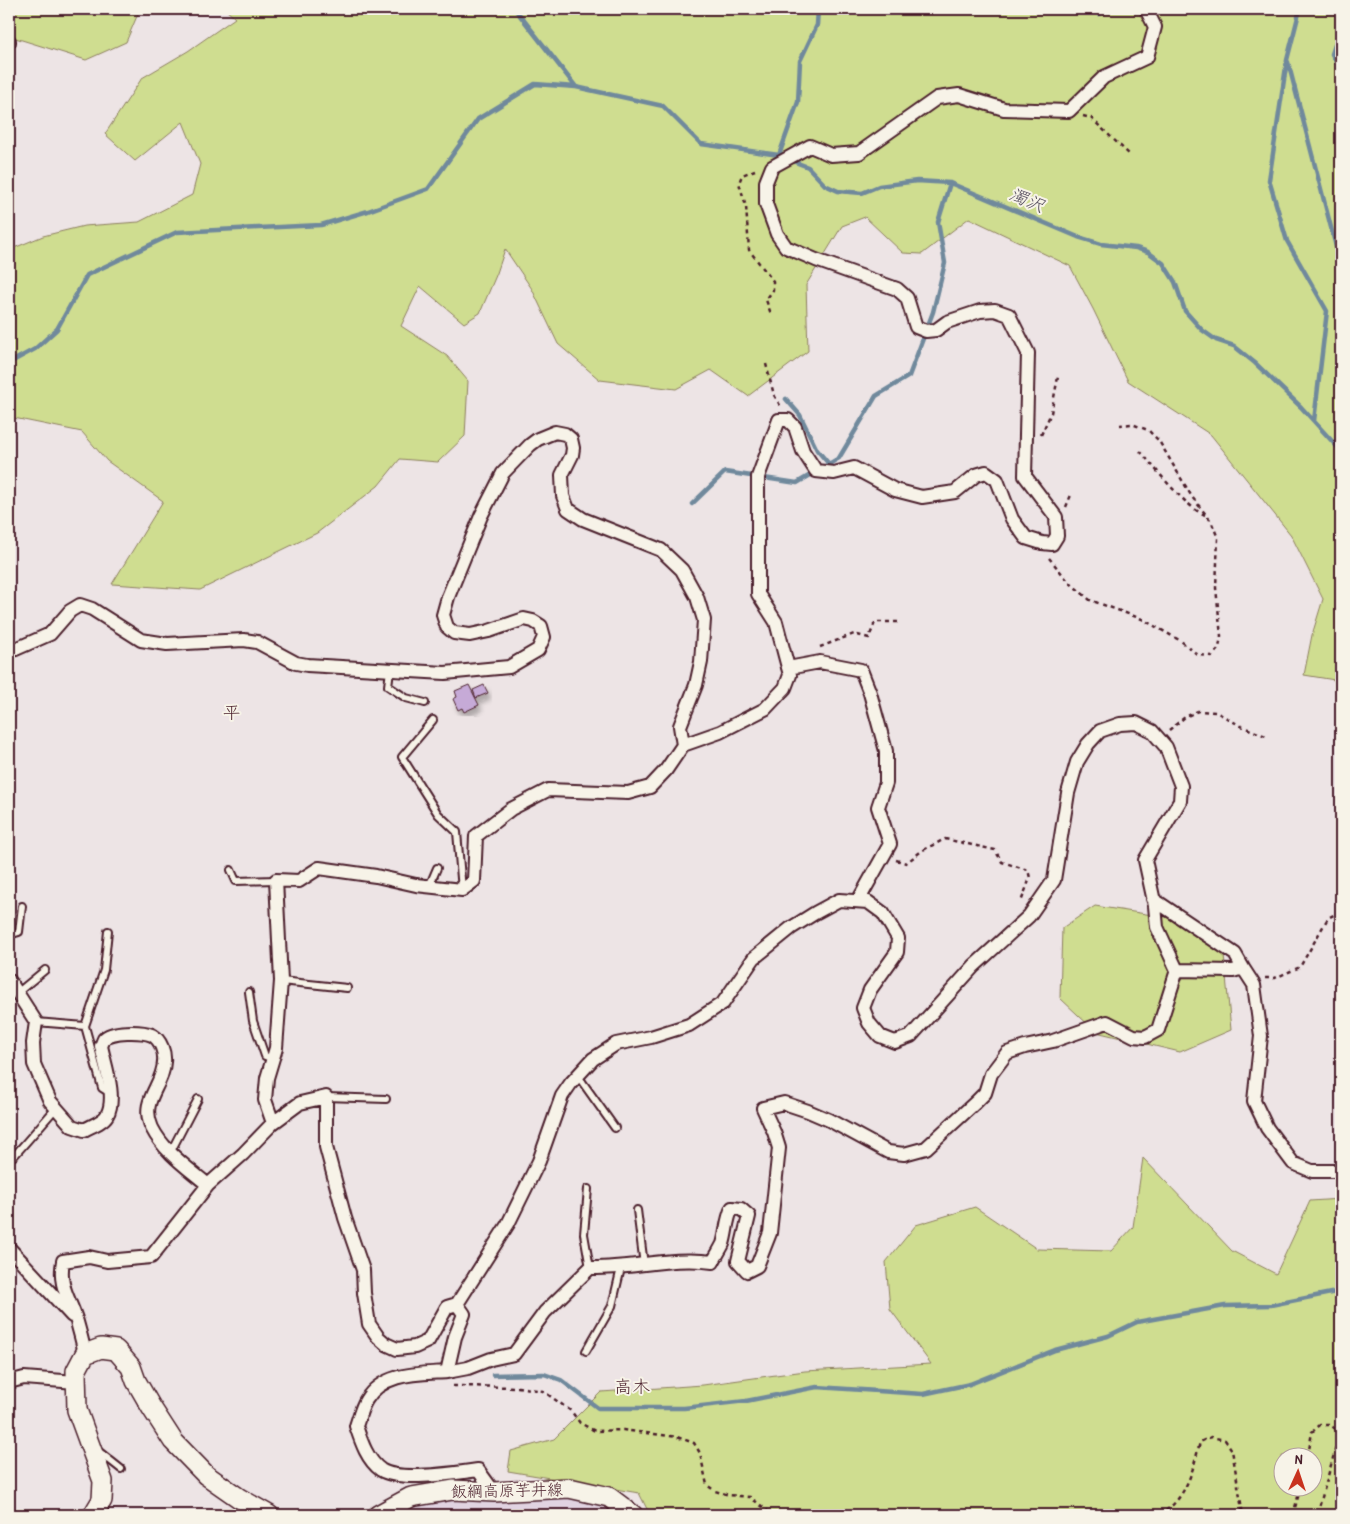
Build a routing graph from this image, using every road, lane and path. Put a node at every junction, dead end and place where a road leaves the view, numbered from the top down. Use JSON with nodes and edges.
{"nodes":[{"id":1,"x":1146,"y":9,"type":"edge"},
{"id":2,"x":1069,"y":111,"type":"junction"},
{"id":3,"x":1131,"y":156,"type":"dead end"},
{"id":4,"x":774,"y":166,"type":"junction"},
{"id":5,"x":771,"y":314,"type":"dead end"},
{"id":6,"x":766,"y":364,"type":"dead end"},
{"id":7,"x":1058,"y":377,"type":"dead end"},
{"id":8,"x":788,"y":420,"type":"junction"},
{"id":9,"x":1120,"y":425,"type":"dead end"},
{"id":10,"x":1025,"y":448,"type":"junction"},
{"id":11,"x":1140,"y":451,"type":"dead end"},
{"id":12,"x":1207,"y":516,"type":"junction"},
{"id":13,"x":1034,"y":541,"type":"junction"},
{"id":14,"x":900,"y":622,"type":"dead end"},
{"id":15,"x":820,"y":647,"type":"dead end"},
{"id":16,"x":9,"y":652,"type":"edge"},
{"id":17,"x":788,"y":668,"type":"junction"},
{"id":18,"x":390,"y":670,"type":"junction"},
{"id":19,"x":425,"y":703,"type":"dead end"},
{"id":20,"x":433,"y":720,"type":"dead end"},
{"id":21,"x":1268,"y":737,"type":"dead end"},
{"id":22,"x":1158,"y":738,"type":"junction"},
{"id":23,"x":683,"y":745,"type":"junction"},
{"id":24,"x":883,"y":857,"type":"junction"},
{"id":25,"x":437,"y":868,"type":"dead end"},
{"id":26,"x":231,"y":870,"type":"dead end"},
{"id":27,"x":276,"y":880,"type":"junction"},
{"id":28,"x":421,"y":886,"type":"junction"},
{"id":29,"x":462,"y":890,"type":"junction"},
{"id":30,"x":1153,"y":899,"type":"junction"},
{"id":31,"x":858,"y":901,"type":"junction"},
{"id":32,"x":22,"y":906,"type":"dead end"},
{"id":33,"x":1341,"y":911,"type":"edge"},
{"id":34,"x":1020,"y":923,"type":"junction"},
{"id":35,"x":108,"y":931,"type":"dead end"},
{"id":36,"x":9,"y":935,"type":"edge"},
{"id":37,"x":45,"y":970,"type":"dead end"},
{"id":38,"x":1177,"y":970,"type":"junction"},
{"id":39,"x":1246,"y":972,"type":"junction"},
{"id":40,"x":9,"y":980,"type":"edge"},
{"id":41,"x":281,"y":981,"type":"junction"},
{"id":42,"x":347,"y":988,"type":"dead end"},
{"id":43,"x":249,"y":992,"type":"dead end"},
{"id":44,"x":17,"y":993,"type":"junction"},
{"id":45,"x":36,"y":1022,"type":"junction"},
{"id":46,"x":85,"y":1026,"type":"junction"},
{"id":47,"x":273,"y":1059,"type":"junction"},
{"id":48,"x":578,"y":1076,"type":"junction"},
{"id":49,"x":111,"y":1094,"type":"junction"},
{"id":50,"x":326,"y":1097,"type":"junction"},
{"id":51,"x":198,"y":1099,"type":"dead end"},
{"id":52,"x":386,"y":1099,"type":"dead end"},
{"id":53,"x":56,"y":1108,"type":"junction"},
{"id":54,"x":272,"y":1123,"type":"junction"},
{"id":55,"x":615,"y":1128,"type":"dead end"},
{"id":56,"x":170,"y":1153,"type":"junction"},
{"id":57,"x":9,"y":1154,"type":"edge"},
{"id":58,"x":1341,"y":1171,"type":"edge"},
{"id":59,"x":208,"y":1185,"type":"junction"},
{"id":60,"x":588,"y":1189,"type":"dead end"},
{"id":61,"x":636,"y":1210,"type":"dead end"},
{"id":62,"x":9,"y":1248,"type":"edge"},
{"id":63,"x":644,"y":1265,"type":"junction"},
{"id":64,"x":590,"y":1268,"type":"junction"},
{"id":65,"x":621,"y":1268,"type":"junction"},
{"id":66,"x":457,"y":1304,"type":"junction"},
{"id":67,"x":77,"y":1322,"type":"junction"},
{"id":68,"x":586,"y":1351,"type":"dead end"},
{"id":69,"x":85,"y":1354,"type":"junction"},
{"id":70,"x":447,"y":1372,"type":"junction"},
{"id":71,"x":9,"y":1382,"type":"edge"},
{"id":72,"x":76,"y":1382,"type":"junction"},
{"id":73,"x":89,"y":1444,"type":"junction"},
{"id":74,"x":1310,"y":1446,"type":"edge"},
{"id":75,"x":122,"y":1468,"type":"dead end"},
{"id":76,"x":494,"y":1492,"type":"junction"},
{"id":77,"x":1298,"y":1496,"type":"edge"},
{"id":78,"x":93,"y":1515,"type":"edge"},
{"id":79,"x":269,"y":1515,"type":"edge"},
{"id":80,"x":378,"y":1515,"type":"edge"},
{"id":81,"x":633,"y":1515,"type":"edge"},
{"id":82,"x":773,"y":1515,"type":"edge"},
{"id":83,"x":1159,"y":1515,"type":"edge"},
{"id":84,"x":1243,"y":1515,"type":"edge"},
{"id":85,"x":1293,"y":1515,"type":"edge"},
{"id":86,"x":1317,"y":1515,"type":"edge"}],
"edges":[{"from":1,"to":2,"type":"street"},
{"from":2,"to":3,"type":"path"},
{"from":2,"to":4,"type":"street"},
{"from":4,"to":5,"type":"path"},
{"from":4,"to":10,"type":"street"},
{"from":6,"to":8,"type":"path"},
{"from":7,"to":10,"type":"path"},
{"from":8,"to":13,"type":"street"},
{"from":8,"to":17,"type":"street"},
{"from":9,"to":12,"type":"path"},
{"from":10,"to":13,"type":"street"},
{"from":11,"to":12,"type":"path"},
{"from":12,"to":13,"type":"path"},
{"from":14,"to":15,"type":"path"},
{"from":16,"to":18,"type":"street"},
{"from":17,"to":23,"type":"street"},
{"from":17,"to":24,"type":"street"},
{"from":18,"to":19,"type":"lane"},
{"from":18,"to":23,"type":"street"},
{"from":20,"to":29,"type":"lane"},
{"from":21,"to":22,"type":"path"},
{"from":22,"to":30,"type":"street"},
{"from":22,"to":34,"type":"street"},
{"from":23,"to":29,"type":"street"},
{"from":24,"to":31,"type":"street"},
{"from":24,"to":34,"type":"path"},
{"from":25,"to":28,"type":"lane"},
{"from":26,"to":27,"type":"lane"},
{"from":27,"to":28,"type":"street"},
{"from":27,"to":41,"type":"street"},
{"from":28,"to":29,"type":"street"},
{"from":30,"to":38,"type":"street"},
{"from":30,"to":39,"type":"street"},
{"from":31,"to":34,"type":"street"},
{"from":31,"to":48,"type":"street"},
{"from":32,"to":36,"type":"lane"},
{"from":33,"to":39,"type":"path"},
{"from":35,"to":46,"type":"lane"},
{"from":37,"to":44,"type":"lane"},
{"from":38,"to":39,"type":"street"},
{"from":38,"to":63,"type":"street"},
{"from":39,"to":58,"type":"street"},
{"from":40,"to":44,"type":"street"},
{"from":41,"to":42,"type":"lane"},
{"from":41,"to":47,"type":"street"},
{"from":43,"to":47,"type":"lane"},
{"from":44,"to":45,"type":"street"},
{"from":45,"to":46,"type":"lane"},
{"from":45,"to":53,"type":"street"},
{"from":46,"to":49,"type":"lane"},
{"from":47,"to":54,"type":"street"},
{"from":48,"to":55,"type":"lane"},
{"from":48,"to":66,"type":"street"},
{"from":49,"to":53,"type":"street"},
{"from":49,"to":56,"type":"street"},
{"from":50,"to":52,"type":"lane"},
{"from":50,"to":54,"type":"street"},
{"from":50,"to":66,"type":"street"},
{"from":51,"to":56,"type":"lane"},
{"from":53,"to":57,"type":"lane"},
{"from":54,"to":59,"type":"street"},
{"from":56,"to":59,"type":"street"},
{"from":59,"to":67,"type":"street"},
{"from":60,"to":64,"type":"lane"},
{"from":61,"to":63,"type":"lane"},
{"from":62,"to":67,"type":"street"},
{"from":63,"to":65,"type":"street"},
{"from":64,"to":65,"type":"street"},
{"from":64,"to":70,"type":"street"},
{"from":65,"to":68,"type":"lane"},
{"from":66,"to":70,"type":"street"},
{"from":67,"to":69,"type":"street"},
{"from":69,"to":72,"type":"main road"},
{"from":69,"to":79,"type":"main road"},
{"from":70,"to":76,"type":"street"},
{"from":70,"to":82,"type":"path"},
{"from":71,"to":72,"type":"street"},
{"from":72,"to":73,"type":"main road"},
{"from":73,"to":75,"type":"lane"},
{"from":73,"to":78,"type":"main road"},
{"from":74,"to":86,"type":"path"},
{"from":76,"to":80,"type":"main road","name":"飯綱高原芋井線"},
{"from":76,"to":81,"type":"main road","name":"飯綱高原芋井線"},
{"from":77,"to":85,"type":"path"},
{"from":83,"to":84,"type":"path"}]}
